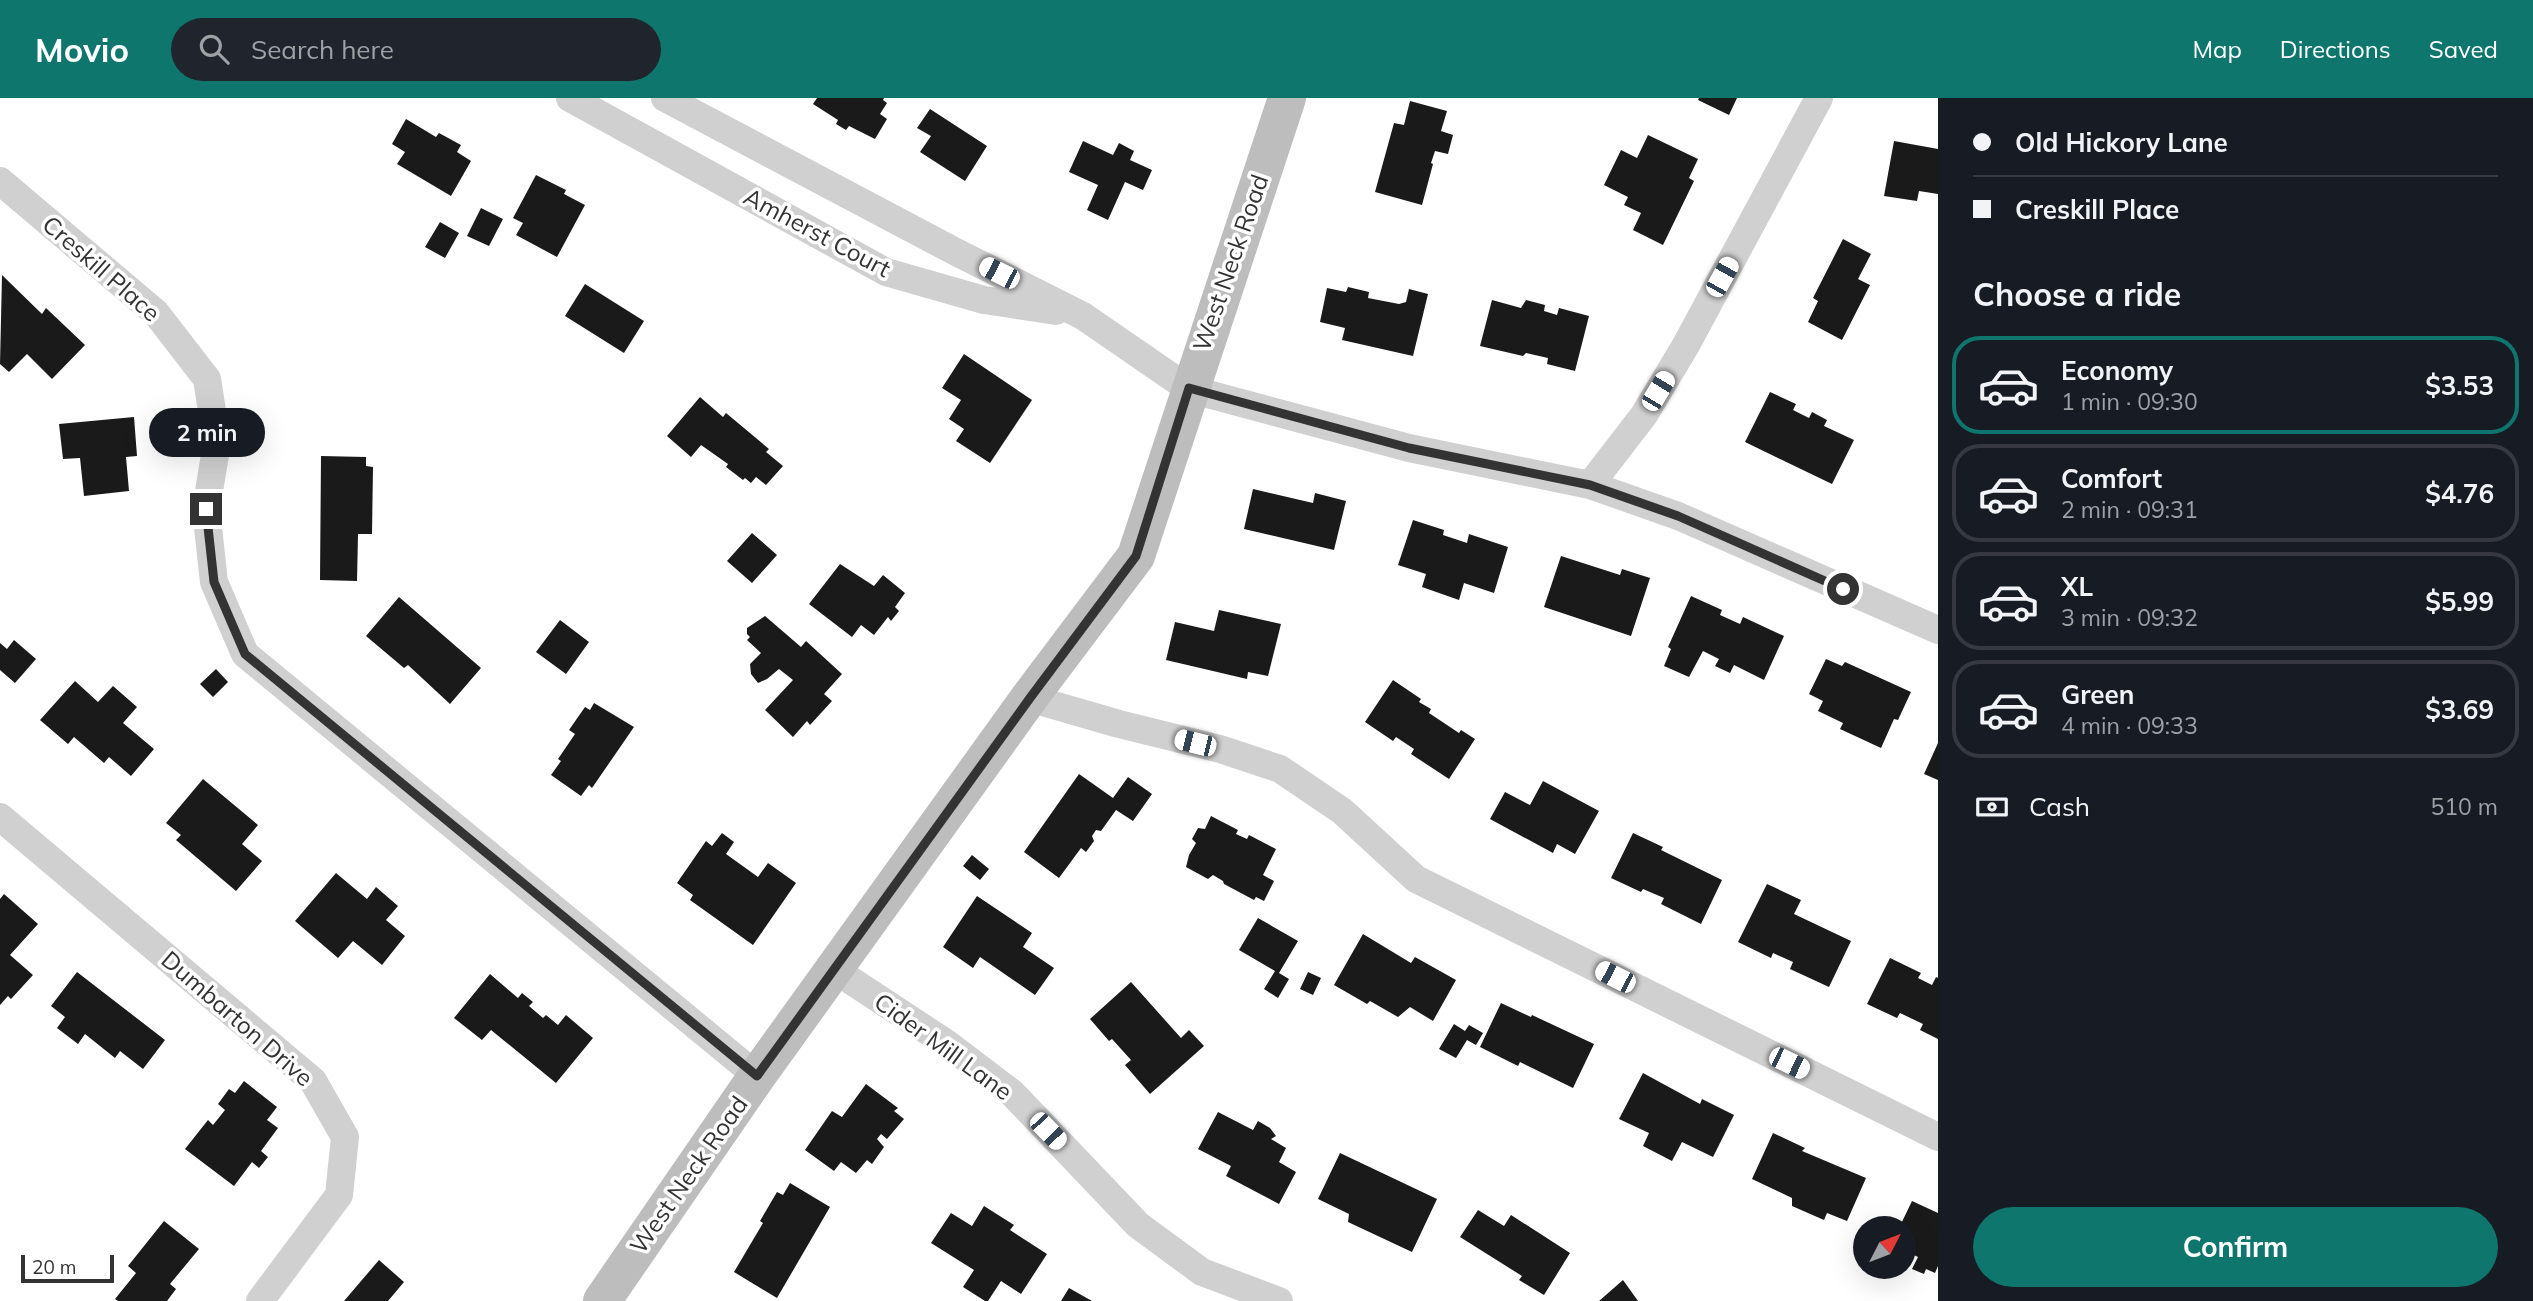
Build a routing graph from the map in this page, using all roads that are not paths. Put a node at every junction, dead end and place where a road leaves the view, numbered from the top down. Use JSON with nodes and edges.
{"nodes":[{"id":1,"x":570,"y":98,"type":"edge"},
{"id":2,"x":665,"y":98,"type":"edge"},
{"id":3,"x":1287,"y":98,"type":"edge"},
{"id":4,"x":1819,"y":98,"type":"edge"},
{"id":5,"x":0,"y":181,"type":"edge"},
{"id":6,"x":1083,"y":316,"type":"junction"},
{"id":7,"x":1189,"y":388,"type":"junction"},
{"id":8,"x":1590,"y":485,"type":"junction"},
{"id":9,"x":1938,"y":630,"type":"edge"},
{"id":10,"x":1030,"y":698,"type":"junction"},
{"id":11,"x":0,"y":817,"type":"edge"},
{"id":12,"x":835,"y":970,"type":"junction"},
{"id":13,"x":757,"y":1076,"type":"junction"},
{"id":14,"x":1938,"y":1137,"type":"edge"},
{"id":15,"x":260,"y":1301,"type":"edge"},
{"id":16,"x":601,"y":1301,"type":"edge"},
{"id":17,"x":1279,"y":1301,"type":"edge"}],
"edges":[{"from":1,"to":6,"type":"street","name":"Amherst Court"},
{"from":2,"to":6,"type":"street","name":"Amherst Court"},
{"from":3,"to":7,"type":"street","name":"West Neck Road"},
{"from":4,"to":8,"type":"street"},
{"from":5,"to":13,"type":"street","name":"Creskill Place"},
{"from":6,"to":7,"type":"street","name":"Amherst Court"},
{"from":7,"to":8,"type":"street","name":"Amherst Court"},
{"from":7,"to":10,"type":"street","name":"West Neck Road"},
{"from":8,"to":9,"type":"street","name":"Amherst Court"},
{"from":10,"to":12,"type":"street","name":"West Neck Road"},
{"from":10,"to":14,"type":"street"},
{"from":11,"to":15,"type":"street","name":"Dumbarton Drive"},
{"from":12,"to":13,"type":"street","name":"West Neck Road"},
{"from":12,"to":17,"type":"street","name":"Cider Mill Lane"},
{"from":13,"to":16,"type":"street","name":"West Neck Road"}]}
